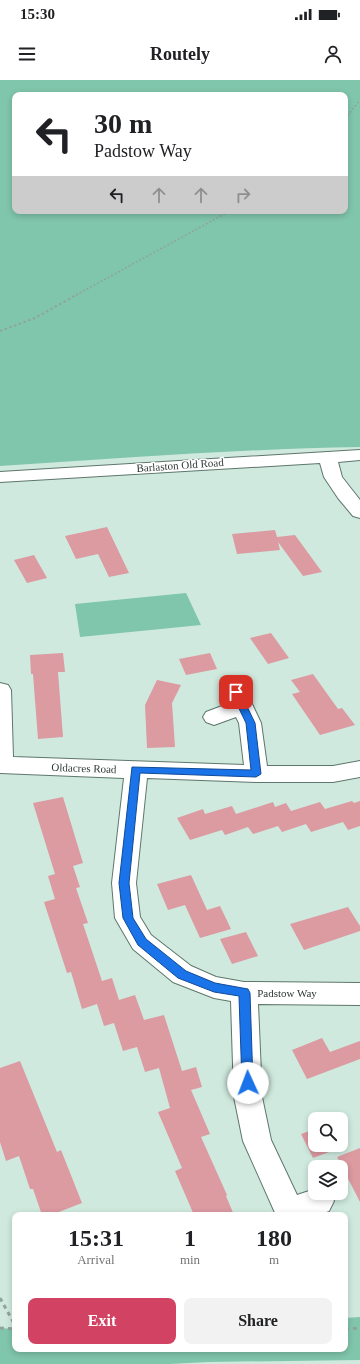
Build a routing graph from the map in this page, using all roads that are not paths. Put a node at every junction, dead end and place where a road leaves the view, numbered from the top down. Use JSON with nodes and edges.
{"nodes":[{"id":1,"x":360,"y":455,"type":"edge"},
{"id":2,"x":327,"y":456,"type":"junction"},
{"id":3,"x":0,"y":477,"type":"edge"},
{"id":4,"x":360,"y":512,"type":"edge"},
{"id":5,"x":0,"y":690,"type":"edge"},
{"id":6,"x":214,"y":716,"type":"dead end"},
{"id":7,"x":1,"y":764,"type":"edge"},
{"id":8,"x":360,"y":769,"type":"edge"},
{"id":9,"x":136,"y":770,"type":"junction"},
{"id":10,"x":256,"y":774,"type":"junction"},
{"id":11,"x":244,"y":993,"type":"junction"},
{"id":12,"x":360,"y":994,"type":"edge"},
{"id":13,"x":319,"y":1201,"type":"dead end"},
{"id":14,"x":290,"y":1212,"type":"edge"},
{"id":15,"x":292,"y":1212,"type":"edge"}],
"edges":[{"from":1,"to":2,"type":"street","name":"Barlaston Old Road"},
{"from":2,"to":3,"type":"street","name":"Barlaston Old Road"},
{"from":2,"to":4,"type":"street"},
{"from":5,"to":7,"type":"street"},
{"from":6,"to":10,"type":"street"},
{"from":7,"to":9,"type":"street","name":"Oldacres Road"},
{"from":8,"to":10,"type":"street","name":"Oldacres Road"},
{"from":9,"to":10,"type":"street","name":"Oldacres Road"},
{"from":9,"to":11,"type":"street","name":"Padstow Way"},
{"from":11,"to":12,"type":"street","name":"Padstow Way"},
{"from":11,"to":14,"type":"street"},
{"from":13,"to":15,"type":"street"}]}
